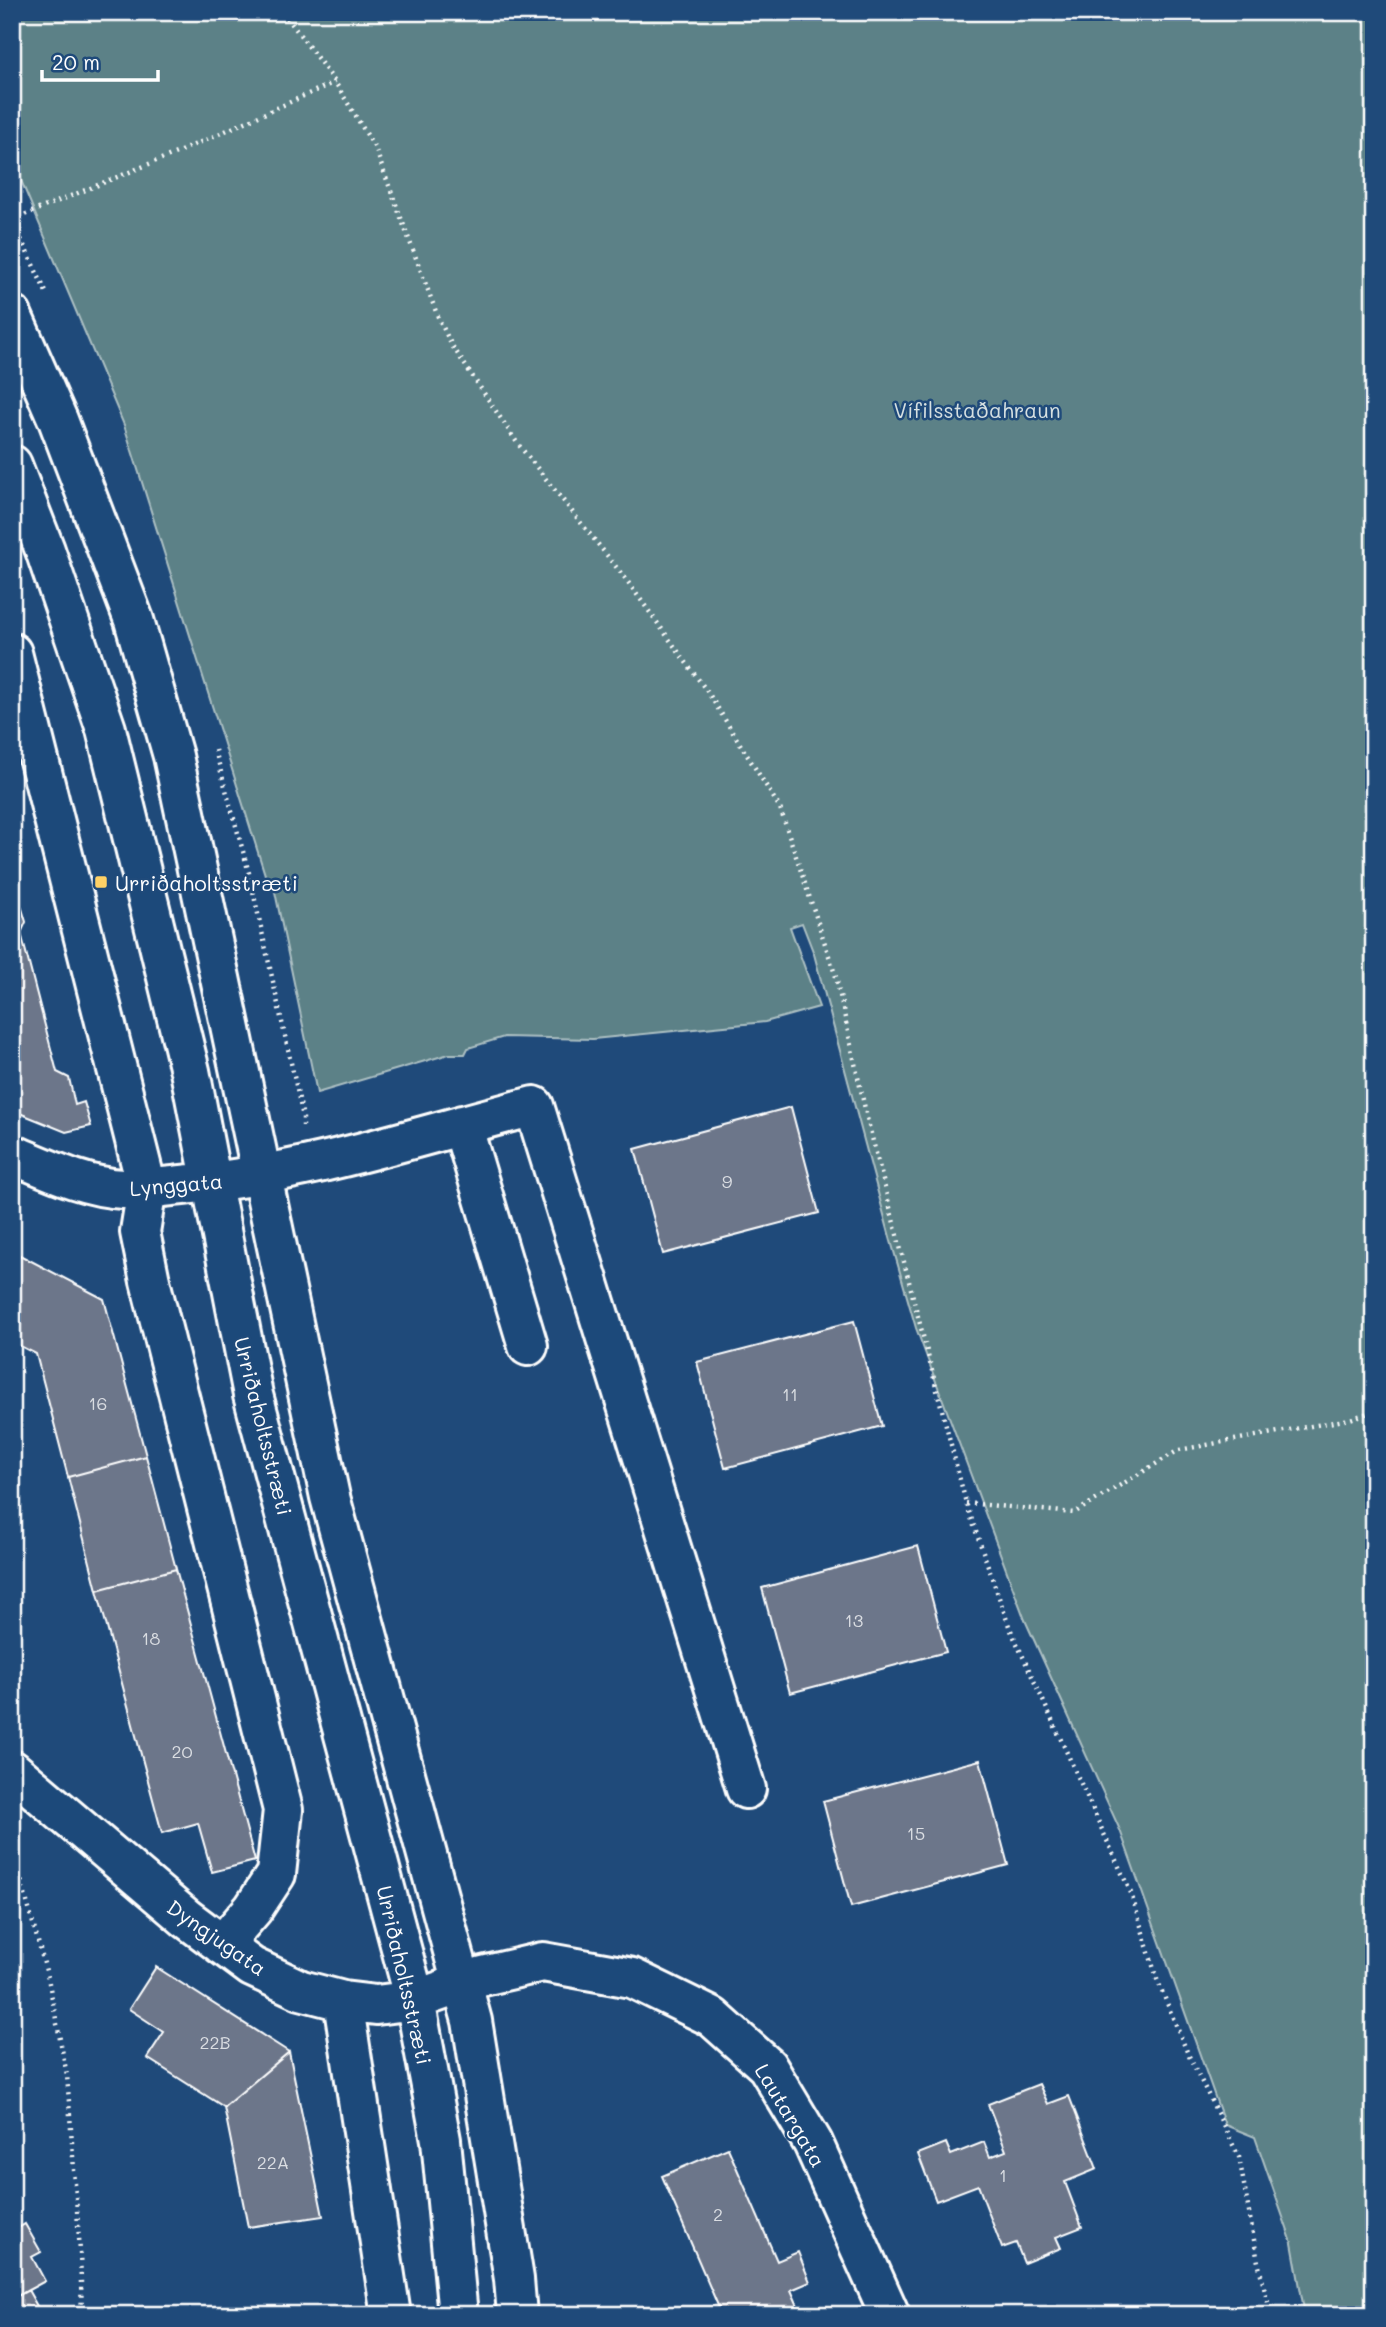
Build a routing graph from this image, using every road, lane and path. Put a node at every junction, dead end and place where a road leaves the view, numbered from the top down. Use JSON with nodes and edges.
{"nodes":[{"id":1,"x":283,"y":12,"type":"edge"},
{"id":2,"x":335,"y":82,"type":"junction"},
{"id":3,"x":12,"y":220,"type":"edge"},
{"id":4,"x":12,"y":315,"type":"edge"},
{"id":5,"x":12,"y":465,"type":"edge"},
{"id":6,"x":12,"y":653,"type":"edge"},
{"id":7,"x":462,"y":1125,"type":"junction"},
{"id":8,"x":12,"y":1154,"type":"edge"},
{"id":9,"x":261,"y":1175,"type":"junction"},
{"id":10,"x":210,"y":1182,"type":"junction"},
{"id":11,"x":147,"y":1188,"type":"junction"},
{"id":12,"x":528,"y":1346,"type":"dead end"},
{"id":13,"x":1374,"y":1411,"type":"edge"},
{"id":14,"x":966,"y":1503,"type":"junction"},
{"id":15,"x":12,"y":1770,"type":"edge"},
{"id":16,"x":746,"y":1789,"type":"dead end"},
{"id":17,"x":12,"y":1847,"type":"edge"},
{"id":18,"x":222,"y":1945,"type":"junction"},
{"id":19,"x":461,"y":1984,"type":"junction"},
{"id":20,"x":415,"y":2000,"type":"junction"},
{"id":21,"x":343,"y":2001,"type":"junction"},
{"id":22,"x":82,"y":2315,"type":"edge"},
{"id":23,"x":391,"y":2315,"type":"edge"},
{"id":24,"x":458,"y":2315,"type":"edge"},
{"id":25,"x":517,"y":2315,"type":"edge"},
{"id":26,"x":890,"y":2315,"type":"edge"},
{"id":27,"x":1271,"y":2315,"type":"edge"}],
"edges":[{"from":1,"to":2,"type":"path"},
{"from":2,"to":3,"type":"path"},
{"from":2,"to":14,"type":"path"},
{"from":4,"to":9,"type":"street"},
{"from":5,"to":10,"type":"street","name":"Urriðaholtsstræti"},
{"from":6,"to":11,"type":"street"},
{"from":7,"to":9,"type":"street"},
{"from":7,"to":12,"type":"street"},
{"from":7,"to":16,"type":"street"},
{"from":8,"to":11,"type":"street","name":"Lynggata"},
{"from":9,"to":10,"type":"street","name":"Lynggata"},
{"from":9,"to":19,"type":"street"},
{"from":10,"to":11,"type":"street","name":"Lynggata"},
{"from":10,"to":20,"type":"street","name":"Urriðaholtsstræti"},
{"from":11,"to":18,"type":"street"},
{"from":13,"to":14,"type":"path"},
{"from":14,"to":27,"type":"path"},
{"from":15,"to":18,"type":"street","name":"Dyngjugata"},
{"from":17,"to":22,"type":"path"},
{"from":18,"to":21,"type":"street","name":"Dyngjugata"},
{"from":19,"to":20,"type":"street","name":"Dyngjugata"},
{"from":19,"to":25,"type":"street"},
{"from":19,"to":26,"type":"street","name":"Lautargata"},
{"from":20,"to":21,"type":"street","name":"Dyngjugata"},
{"from":20,"to":24,"type":"street","name":"Urriðaholtsstræti"},
{"from":21,"to":23,"type":"street"}]}
